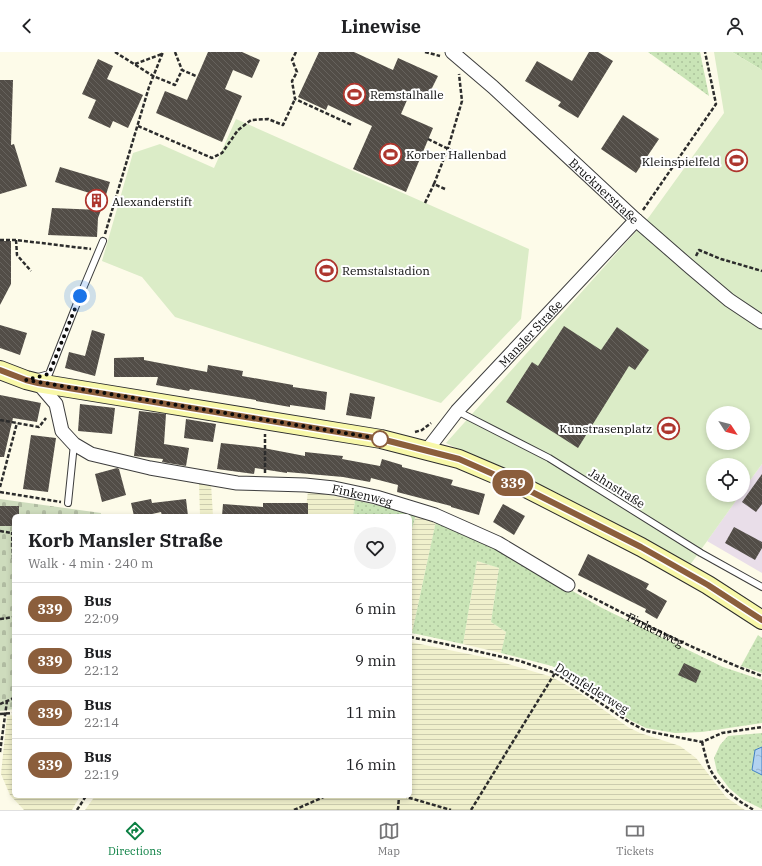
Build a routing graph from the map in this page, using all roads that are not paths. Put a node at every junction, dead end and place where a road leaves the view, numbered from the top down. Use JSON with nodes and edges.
{"nodes":[{"id":1,"x":446,"y":54,"type":"edge"},
{"id":2,"x":636,"y":220,"type":"junction"},
{"id":3,"x":103,"y":241,"type":"road end"},
{"id":4,"x":762,"y":322,"type":"edge"},
{"id":5,"x":0,"y":370,"type":"edge"},
{"id":6,"x":32,"y":382,"type":"junction"},
{"id":7,"x":457,"y":411,"type":"junction"},
{"id":8,"x":74,"y":444,"type":"junction"},
{"id":9,"x":427,"y":450,"type":"junction"},
{"id":10,"x":68,"y":503,"type":"road end"},
{"id":11,"x":568,"y":585,"type":"road end"},
{"id":12,"x":762,"y":588,"type":"edge"},
{"id":13,"x":762,"y":620,"type":"edge"}],
"edges":[{"from":1,"to":2,"type":"street","name":"Brucknerstraße"},
{"from":2,"to":4,"type":"street","name":"Brucknerstraße"},
{"from":2,"to":7,"type":"street","name":"Mansler Straße"},
{"from":3,"to":6,"type":"lane"},
{"from":5,"to":6,"type":"street"},
{"from":6,"to":8,"type":"street","name":"Finkenweg"},
{"from":6,"to":9,"type":"street"},
{"from":7,"to":9,"type":"street","name":"Mansler Straße"},
{"from":7,"to":12,"type":"lane","name":"Jahnstraße"},
{"from":8,"to":10,"type":"lane"},
{"from":8,"to":11,"type":"street","name":"Finkenweg"},
{"from":9,"to":13,"type":"street"}]}
